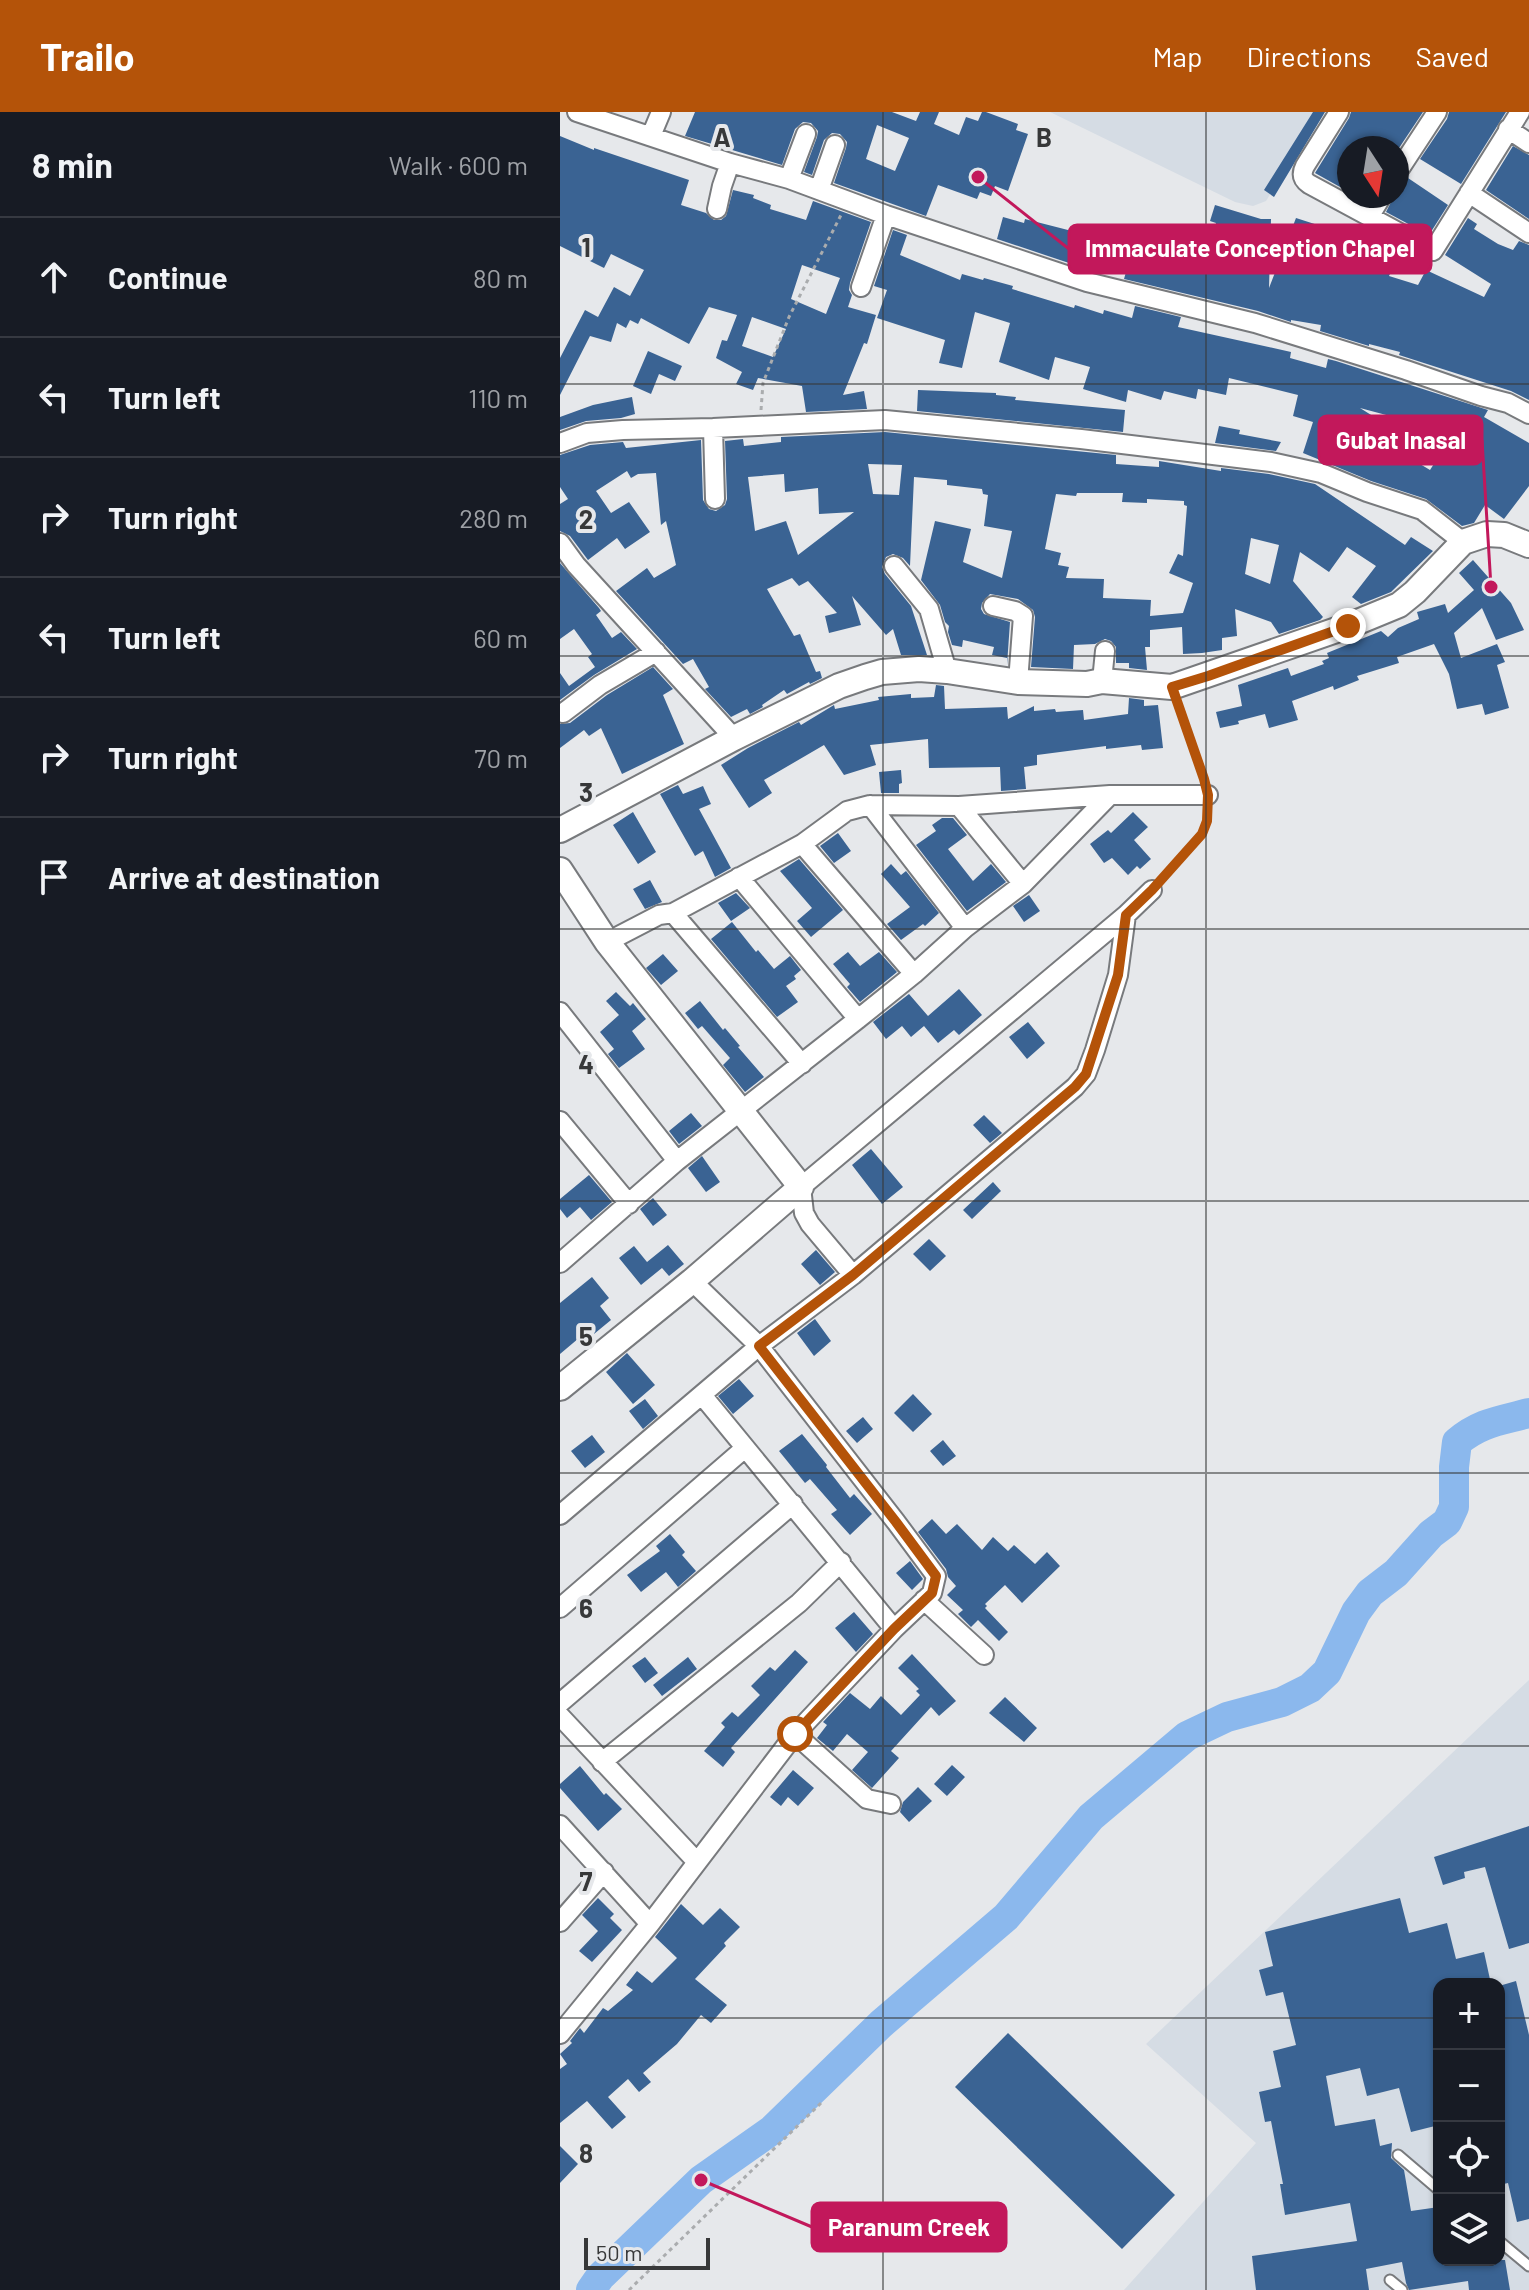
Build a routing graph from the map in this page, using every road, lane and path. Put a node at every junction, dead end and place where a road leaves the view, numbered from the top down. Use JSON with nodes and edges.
{"nodes":[{"id":1,"x":577,"y":112,"type":"edge"},
{"id":2,"x":661,"y":112,"type":"edge"},
{"id":3,"x":1339,"y":112,"type":"edge"},
{"id":4,"x":1437,"y":112,"type":"edge"},
{"id":5,"x":1520,"y":112,"type":"edge"},
{"id":6,"x":1508,"y":129,"type":"junction"},
{"id":7,"x":806,"y":134,"type":"dead end"},
{"id":8,"x":651,"y":136,"type":"junction"},
{"id":9,"x":1529,"y":143,"type":"edge"},
{"id":10,"x":835,"y":145,"type":"dead end"},
{"id":11,"x":1409,"y":155,"type":"edge"},
{"id":12,"x":730,"y":163,"type":"junction"},
{"id":13,"x":789,"y":179,"type":"junction"},
{"id":14,"x":819,"y":190,"type":"junction"},
{"id":15,"x":1469,"y":193,"type":"junction"},
{"id":16,"x":848,"y":201,"type":"junction"},
{"id":17,"x":1375,"y":208,"type":"edge"},
{"id":18,"x":717,"y":209,"type":"dead end"},
{"id":19,"x":886,"y":215,"type":"junction"},
{"id":20,"x":1369,"y":217,"type":"junction"},
{"id":21,"x":1529,"y":233,"type":"edge"},
{"id":22,"x":861,"y":287,"type":"dead end"},
{"id":23,"x":1529,"y":414,"type":"edge"},
{"id":24,"x":760,"y":426,"type":"junction"},
{"id":25,"x":713,"y":428,"type":"junction"},
{"id":26,"x":560,"y":443,"type":"edge"},
{"id":27,"x":715,"y":499,"type":"dead end"},
{"id":28,"x":1463,"y":542,"type":"junction"},
{"id":29,"x":560,"y":543,"type":"edge"},
{"id":30,"x":1529,"y":545,"type":"edge"},
{"id":31,"x":894,"y":566,"type":"dead end"},
{"id":32,"x":993,"y":606,"type":"dead end"},
{"id":33,"x":1105,"y":651,"type":"dead end"},
{"id":34,"x":656,"y":652,"type":"junction"},
{"id":35,"x":947,"y":671,"type":"junction"},
{"id":36,"x":1102,"y":681,"type":"junction"},
{"id":37,"x":1018,"y":682,"type":"junction"},
{"id":38,"x":1172,"y":687,"type":"junction"},
{"id":39,"x":563,"y":713,"type":"dead end"},
{"id":40,"x":734,"y":738,"type":"junction"},
{"id":41,"x":1110,"y":795,"type":"junction"},
{"id":42,"x":1208,"y":795,"type":"junction"},
{"id":43,"x":870,"y":805,"type":"junction"},
{"id":44,"x":959,"y":806,"type":"junction"},
{"id":45,"x":560,"y":830,"type":"edge"},
{"id":46,"x":802,"y":844,"type":"junction"},
{"id":47,"x":739,"y":877,"type":"junction"},
{"id":48,"x":563,"y":882,"type":"edge"},
{"id":49,"x":1023,"y":884,"type":"junction"},
{"id":50,"x":1152,"y":890,"type":"joint"},
{"id":51,"x":673,"y":913,"type":"junction"},
{"id":52,"x":1126,"y":915,"type":"junction"},
{"id":53,"x":965,"y":928,"type":"junction"},
{"id":54,"x":607,"y":942,"type":"junction"},
{"id":55,"x":914,"y":974,"type":"junction"},
{"id":56,"x":560,"y":1012,"type":"edge"},
{"id":57,"x":858,"y":1019,"type":"junction"},
{"id":58,"x":802,"y":1064,"type":"junction"},
{"id":59,"x":740,"y":1112,"type":"junction"},
{"id":60,"x":560,"y":1121,"type":"edge"},
{"id":61,"x":677,"y":1161,"type":"junction"},
{"id":62,"x":801,"y":1187,"type":"junction"},
{"id":63,"x":629,"y":1204,"type":"junction"},
{"id":64,"x":564,"y":1252,"type":"edge"},
{"id":65,"x":853,"y":1275,"type":"junction"},
{"id":66,"x":692,"y":1281,"type":"junction"},
{"id":67,"x":759,"y":1346,"type":"junction"},
{"id":68,"x":560,"y":1388,"type":"edge"},
{"id":69,"x":702,"y":1395,"type":"junction"},
{"id":70,"x":745,"y":1448,"type":"junction"},
{"id":71,"x":793,"y":1504,"type":"junction"},
{"id":72,"x":560,"y":1515,"type":"edge"},
{"id":73,"x":841,"y":1562,"type":"junction"},
{"id":74,"x":924,"y":1600,"type":"junction"},
{"id":75,"x":560,"y":1608,"type":"edge"},
{"id":76,"x":894,"y":1629,"type":"junction"},
{"id":77,"x":984,"y":1655,"type":"dead end"},
{"id":78,"x":560,"y":1703,"type":"edge"},
{"id":79,"x":560,"y":1716,"type":"edge"},
{"id":80,"x":795,"y":1734,"type":"junction"},
{"id":81,"x":602,"y":1762,"type":"junction"},
{"id":82,"x":891,"y":1804,"type":"dead end"},
{"id":83,"x":560,"y":1825,"type":"edge"},
{"id":84,"x":697,"y":1862,"type":"junction"},
{"id":85,"x":604,"y":1872,"type":"junction"},
{"id":86,"x":560,"y":1922,"type":"edge"},
{"id":87,"x":650,"y":1924,"type":"junction"},
{"id":88,"x":560,"y":2034,"type":"edge"},
{"id":89,"x":821,"y":2103,"type":"dead end"},
{"id":90,"x":1398,"y":2155,"type":"dead end"},
{"id":91,"x":1433,"y":2185,"type":"edge"},
{"id":92,"x":1505,"y":2246,"type":"edge"},
{"id":93,"x":1529,"y":2266,"type":"edge"},
{"id":94,"x":1390,"y":2280,"type":"dead end"},
{"id":95,"x":629,"y":2290,"type":"edge"},
{"id":96,"x":1402,"y":2290,"type":"edge"}],
"edges":[{"from":1,"to":8,"type":"street"},
{"from":2,"to":8,"type":"street"},
{"from":3,"to":20,"type":"street"},
{"from":4,"to":11,"type":"street"},
{"from":5,"to":6,"type":"street"},
{"from":6,"to":9,"type":"street"},
{"from":6,"to":15,"type":"street"},
{"from":7,"to":13,"type":"street"},
{"from":8,"to":12,"type":"street"},
{"from":10,"to":14,"type":"street"},
{"from":12,"to":13,"type":"street"},
{"from":12,"to":18,"type":"street"},
{"from":13,"to":14,"type":"street"},
{"from":14,"to":16,"type":"street"},
{"from":15,"to":20,"type":"street"},
{"from":15,"to":21,"type":"street"},
{"from":16,"to":19,"type":"street"},
{"from":16,"to":24,"type":"path"},
{"from":17,"to":20,"type":"street"},
{"from":19,"to":22,"type":"street"},
{"from":19,"to":23,"type":"street"},
{"from":24,"to":25,"type":"street"},
{"from":24,"to":28,"type":"street"},
{"from":25,"to":26,"type":"street"},
{"from":25,"to":27,"type":"street"},
{"from":28,"to":30,"type":"street"},
{"from":28,"to":38,"type":"street"},
{"from":29,"to":34,"type":"street"},
{"from":31,"to":35,"type":"street"},
{"from":32,"to":37,"type":"street"},
{"from":33,"to":36,"type":"street"},
{"from":34,"to":39,"type":"street"},
{"from":34,"to":40,"type":"street"},
{"from":35,"to":37,"type":"street"},
{"from":35,"to":40,"type":"street"},
{"from":36,"to":37,"type":"street"},
{"from":36,"to":38,"type":"street"},
{"from":38,"to":42,"type":"path"},
{"from":40,"to":45,"type":"street"},
{"from":41,"to":42,"type":"street"},
{"from":41,"to":44,"type":"street"},
{"from":41,"to":49,"type":"street"},
{"from":42,"to":50,"type":"path"},
{"from":43,"to":44,"type":"street"},
{"from":43,"to":46,"type":"street"},
{"from":43,"to":53,"type":"street"},
{"from":44,"to":49,"type":"street"},
{"from":46,"to":47,"type":"street"},
{"from":46,"to":55,"type":"street"},
{"from":47,"to":51,"type":"street"},
{"from":47,"to":57,"type":"street"},
{"from":48,"to":54,"type":"street"},
{"from":49,"to":53,"type":"street"},
{"from":50,"to":52,"type":"street"},
{"from":51,"to":54,"type":"street"},
{"from":51,"to":58,"type":"street"},
{"from":52,"to":62,"type":"street"},
{"from":52,"to":65,"type":"street"},
{"from":53,"to":55,"type":"street"},
{"from":54,"to":59,"type":"street"},
{"from":55,"to":57,"type":"street"},
{"from":56,"to":61,"type":"street"},
{"from":57,"to":58,"type":"street"},
{"from":58,"to":59,"type":"street"},
{"from":59,"to":61,"type":"street"},
{"from":59,"to":62,"type":"street"},
{"from":60,"to":63,"type":"street"},
{"from":61,"to":63,"type":"street"},
{"from":62,"to":65,"type":"street"},
{"from":62,"to":66,"type":"street"},
{"from":63,"to":64,"type":"street"},
{"from":65,"to":67,"type":"street"},
{"from":66,"to":67,"type":"street"},
{"from":66,"to":68,"type":"street"},
{"from":67,"to":69,"type":"street"},
{"from":67,"to":74,"type":"street"},
{"from":69,"to":70,"type":"street"},
{"from":69,"to":72,"type":"street"},
{"from":70,"to":71,"type":"street"},
{"from":70,"to":75,"type":"street"},
{"from":71,"to":73,"type":"street"},
{"from":71,"to":78,"type":"street"},
{"from":73,"to":76,"type":"street"},
{"from":73,"to":81,"type":"street"},
{"from":74,"to":76,"type":"street"},
{"from":74,"to":77,"type":"street"},
{"from":76,"to":80,"type":"street"},
{"from":79,"to":81,"type":"street"},
{"from":80,"to":82,"type":"street"},
{"from":80,"to":84,"type":"street"},
{"from":81,"to":84,"type":"street"},
{"from":83,"to":85,"type":"street"},
{"from":84,"to":87,"type":"street"},
{"from":85,"to":86,"type":"street"},
{"from":85,"to":87,"type":"street"},
{"from":87,"to":88,"type":"street"},
{"from":89,"to":95,"type":"path"},
{"from":90,"to":91,"type":"lane"},
{"from":92,"to":93,"type":"lane"},
{"from":94,"to":96,"type":"lane"}]}
